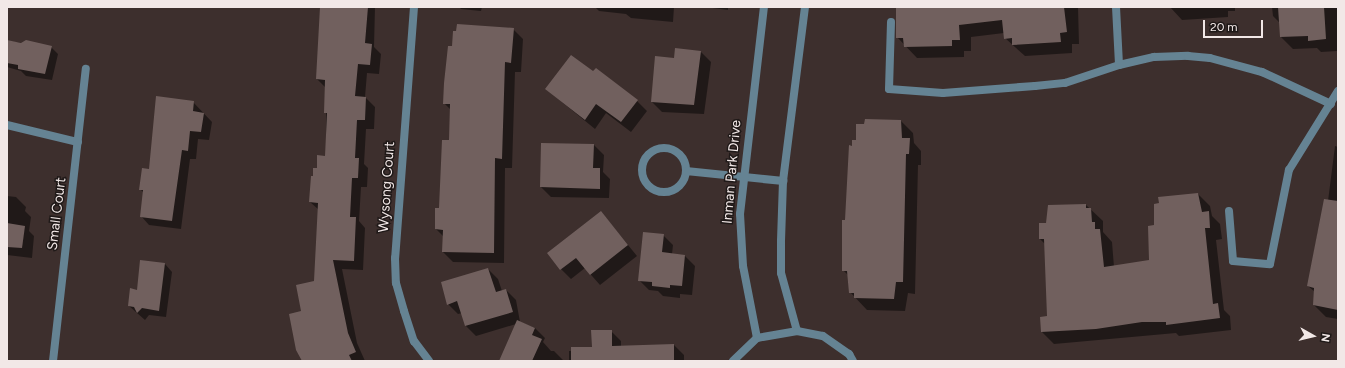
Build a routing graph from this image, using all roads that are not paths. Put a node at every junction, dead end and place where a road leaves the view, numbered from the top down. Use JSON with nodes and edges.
{"nodes":[{"id":1,"x":414,"y":7,"type":"edge"},
{"id":2,"x":764,"y":7,"type":"edge"},
{"id":3,"x":805,"y":7,"type":"edge"},
{"id":4,"x":1116,"y":7,"type":"edge"},
{"id":5,"x":891,"y":22,"type":"dead end"},
{"id":6,"x":1119,"y":65,"type":"junction"},
{"id":7,"x":86,"y":69,"type":"dead end"},
{"id":8,"x":1338,"y":91,"type":"edge"},
{"id":9,"x":1331,"y":104,"type":"junction"},
{"id":10,"x":7,"y":125,"type":"edge"},
{"id":11,"x":78,"y":142,"type":"junction"},
{"id":12,"x":686,"y":171,"type":"junction"},
{"id":13,"x":743,"y":177,"type":"junction"},
{"id":14,"x":783,"y":181,"type":"junction"},
{"id":15,"x":1229,"y":211,"type":"dead end"},
{"id":16,"x":796,"y":331,"type":"junction"},
{"id":17,"x":757,"y":338,"type":"junction"},
{"id":18,"x":53,"y":361,"type":"edge"},
{"id":19,"x":429,"y":361,"type":"edge"},
{"id":20,"x":733,"y":361,"type":"edge"},
{"id":21,"x":853,"y":361,"type":"edge"}],
"edges":[{"from":1,"to":19,"type":"street","name":"Wysong Court"},
{"from":2,"to":13,"type":"street","name":"Inman Park Drive"},
{"from":3,"to":14,"type":"street"},
{"from":4,"to":6,"type":"street"},
{"from":5,"to":6,"type":"street"},
{"from":6,"to":9,"type":"street"},
{"from":7,"to":11,"type":"street","name":"Small Court"},
{"from":8,"to":9,"type":"street"},
{"from":9,"to":15,"type":"street"},
{"from":10,"to":11,"type":"street"},
{"from":11,"to":18,"type":"street","name":"Small Court"},
{"from":12,"to":12,"type":"street"},
{"from":12,"to":13,"type":"street"},
{"from":13,"to":14,"type":"street"},
{"from":13,"to":17,"type":"street","name":"Inman Park Drive"},
{"from":14,"to":16,"type":"street"},
{"from":16,"to":17,"type":"street"},
{"from":16,"to":21,"type":"street"},
{"from":17,"to":20,"type":"street"}]}
